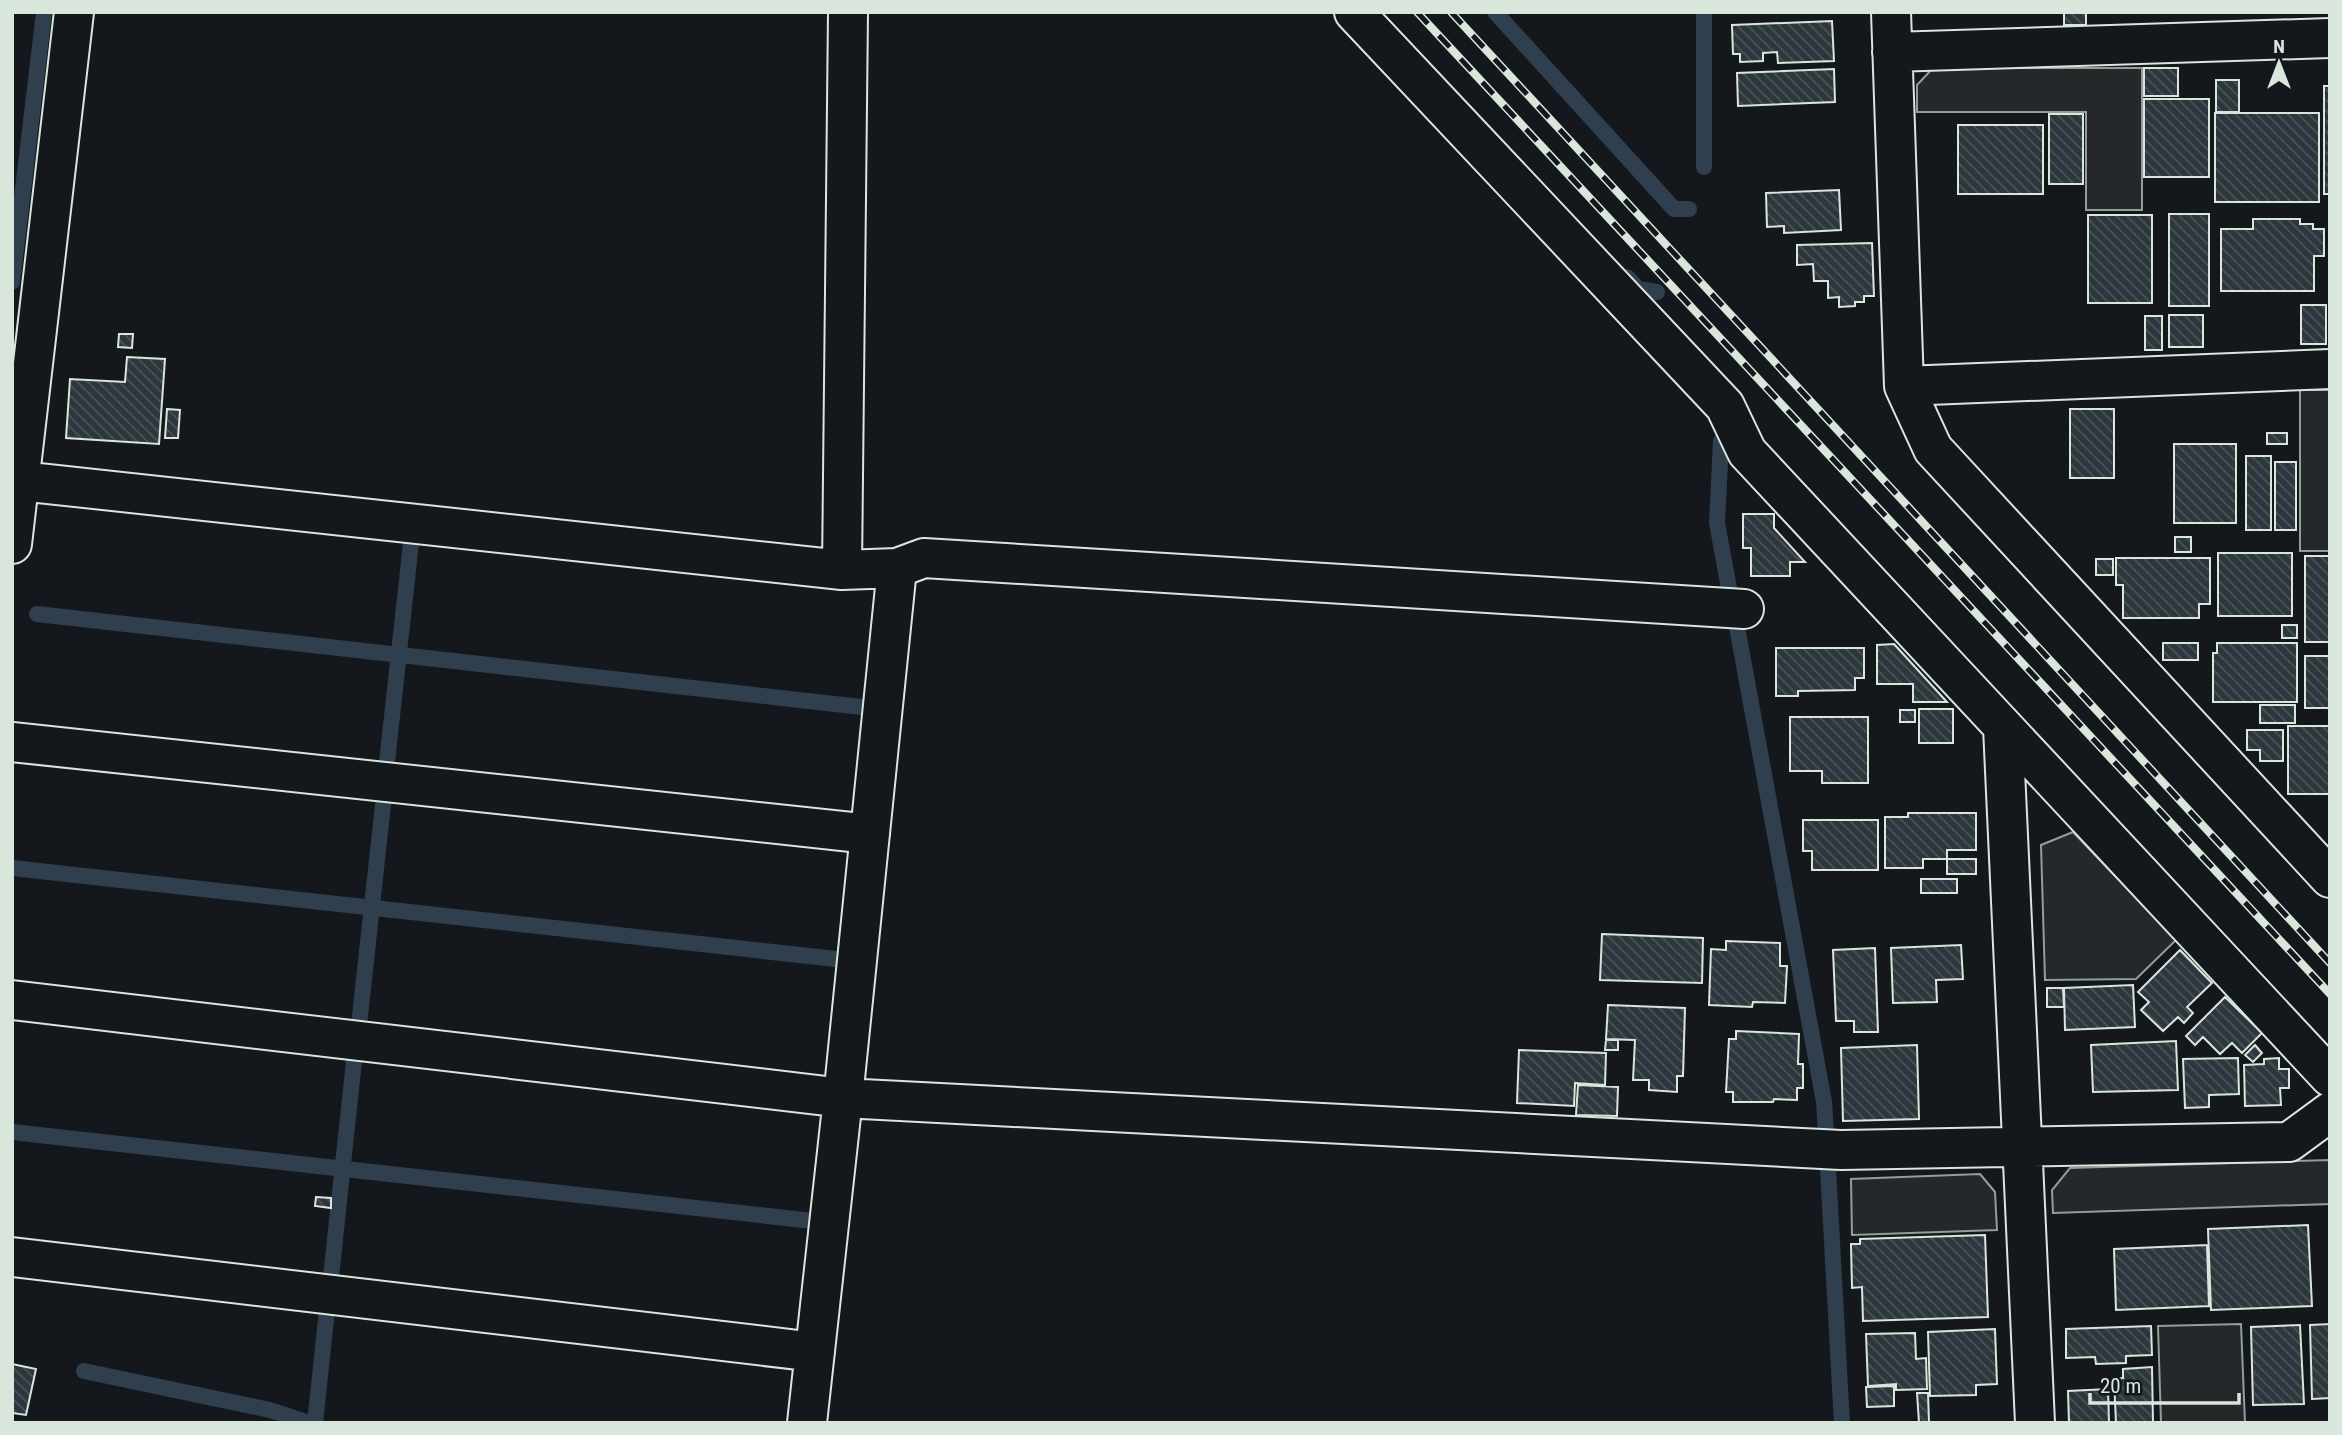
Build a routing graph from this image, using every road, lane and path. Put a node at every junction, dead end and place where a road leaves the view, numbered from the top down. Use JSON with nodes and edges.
{"nodes":[{"id":1,"x":74,"y":12,"type":"edge"},
{"id":2,"x":848,"y":12,"type":"edge"},
{"id":3,"x":1354,"y":12,"type":"edge"},
{"id":4,"x":1891,"y":12,"type":"edge"},
{"id":5,"x":2330,"y":38,"type":"edge"},
{"id":6,"x":1892,"y":52,"type":"junction"},
{"id":7,"x":2330,"y":369,"type":"edge"},
{"id":8,"x":1904,"y":386,"type":"junction"},
{"id":9,"x":15,"y":513,"type":"edge"},
{"id":10,"x":897,"y":568,"type":"junction"},
{"id":11,"x":842,"y":570,"type":"junction"},
{"id":12,"x":1744,"y":608,"type":"dead end"},
{"id":13,"x":2003,"y":727,"type":"junction"},
{"id":14,"x":12,"y":742,"type":"edge"},
{"id":15,"x":870,"y":834,"type":"junction"},
{"id":16,"x":2330,"y":878,"type":"edge"},
{"id":17,"x":12,"y":1000,"type":"edge"},
{"id":18,"x":2330,"y":1077,"type":"edge"},
{"id":19,"x":843,"y":1098,"type":"junction"},
{"id":20,"x":2330,"y":1112,"type":"edge"},
{"id":21,"x":2023,"y":1147,"type":"junction"},
{"id":22,"x":12,"y":1257,"type":"edge"},
{"id":23,"x":815,"y":1352,"type":"junction"},
{"id":24,"x":807,"y":1423,"type":"edge"},
{"id":25,"x":2035,"y":1423,"type":"edge"}],
"edges":[{"from":1,"to":9,"type":"street"},
{"from":2,"to":11,"type":"street"},
{"from":3,"to":13,"type":"street"},
{"from":4,"to":6,"type":"street"},
{"from":5,"to":6,"type":"street"},
{"from":6,"to":8,"type":"street"},
{"from":7,"to":8,"type":"street"},
{"from":8,"to":16,"type":"street"},
{"from":9,"to":11,"type":"street"},
{"from":10,"to":11,"type":"street"},
{"from":10,"to":12,"type":"street"},
{"from":10,"to":15,"type":"street"},
{"from":13,"to":18,"type":"street"},
{"from":13,"to":21,"type":"street"},
{"from":14,"to":15,"type":"street"},
{"from":15,"to":19,"type":"street"},
{"from":17,"to":19,"type":"street"},
{"from":19,"to":21,"type":"street"},
{"from":19,"to":23,"type":"street"},
{"from":20,"to":21,"type":"street"},
{"from":21,"to":25,"type":"street"},
{"from":22,"to":23,"type":"street"},
{"from":23,"to":24,"type":"street"}]}
